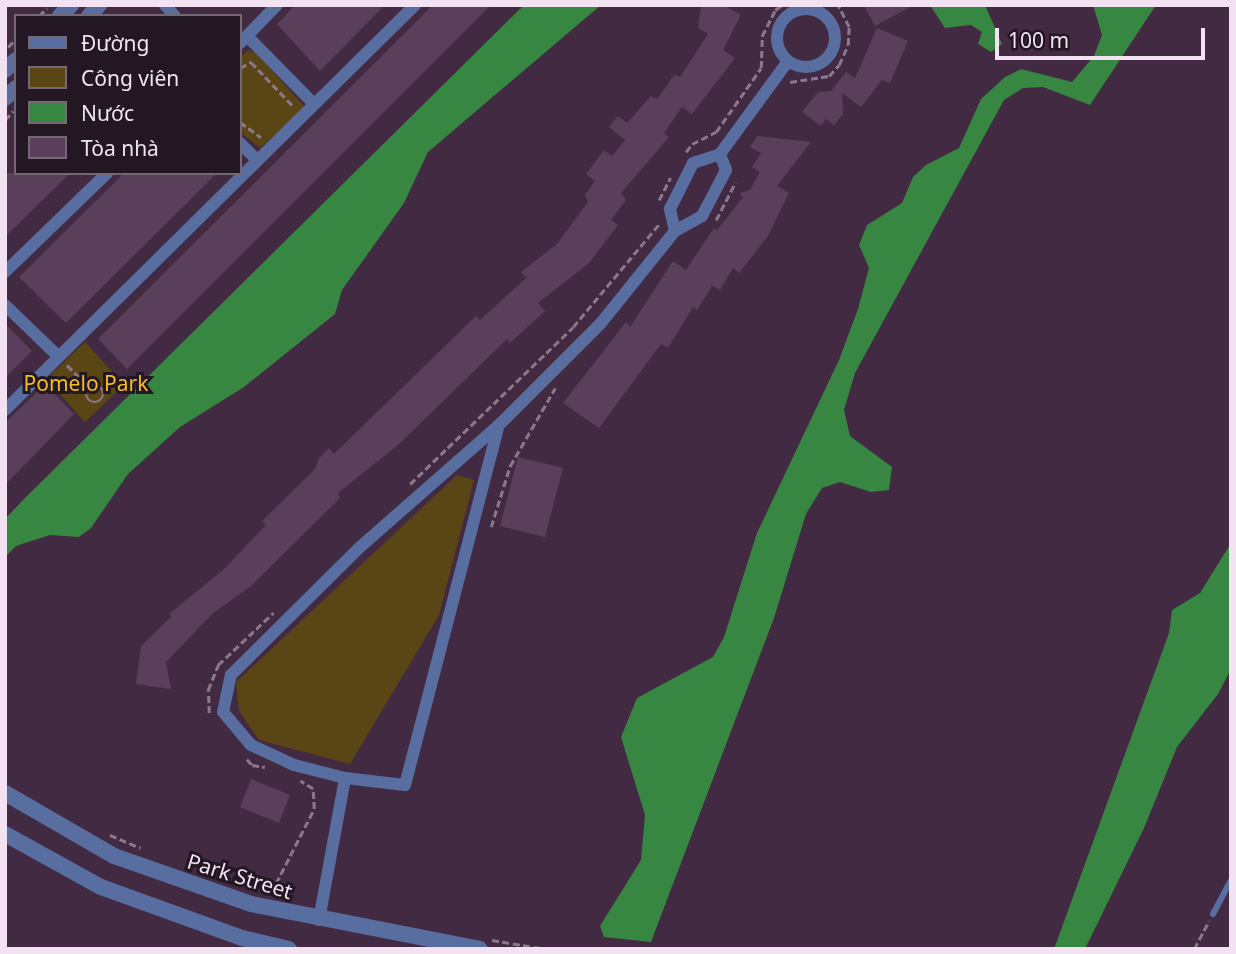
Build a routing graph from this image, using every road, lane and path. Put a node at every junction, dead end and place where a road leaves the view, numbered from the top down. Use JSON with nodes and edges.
{"nodes":[{"id":1,"x":277,"y":5,"type":"edge"},
{"id":2,"x":415,"y":5,"type":"edge"},
{"id":3,"x":243,"y":39,"type":"edge"},
{"id":4,"x":788,"y":61,"type":"junction"},
{"id":5,"x":242,"y":67,"type":"edge"},
{"id":6,"x":314,"y":104,"type":"junction"},
{"id":7,"x":291,"y":111,"type":"dead end"},
{"id":8,"x":242,"y":124,"type":"edge"},
{"id":9,"x":271,"y":130,"type":"dead end"},
{"id":10,"x":242,"y":145,"type":"edge"},
{"id":11,"x":720,"y":154,"type":"junction"},
{"id":12,"x":257,"y":160,"type":"junction"},
{"id":13,"x":105,"y":175,"type":"edge"},
{"id":14,"x":242,"y":175,"type":"edge"},
{"id":15,"x":242,"y":175,"type":"edge"},
{"id":16,"x":675,"y":231,"type":"junction"},
{"id":17,"x":5,"y":272,"type":"edge"},
{"id":18,"x":5,"y":305,"type":"edge"},
{"id":19,"x":58,"y":356,"type":"junction"},
{"id":20,"x":89,"y":387,"type":"junction"},
{"id":21,"x":5,"y":410,"type":"edge"},
{"id":22,"x":499,"y":425,"type":"junction"},
{"id":23,"x":345,"y":778,"type":"junction"},
{"id":24,"x":5,"y":793,"type":"edge"},
{"id":25,"x":5,"y":834,"type":"edge"},
{"id":26,"x":1231,"y":880,"type":"edge"},
{"id":27,"x":1213,"y":914,"type":"joint"},
{"id":28,"x":319,"y":920,"type":"junction"},
{"id":29,"x":428,"y":944,"type":"edge"},
{"id":30,"x":289,"y":949,"type":"edge"},
{"id":31,"x":480,"y":949,"type":"edge"},
{"id":32,"x":1194,"y":949,"type":"edge"}],
"edges":[{"from":1,"to":3,"type":"street"},
{"from":2,"to":6,"type":"street"},
{"from":3,"to":6,"type":"street"},
{"from":4,"to":4,"type":"street"},
{"from":4,"to":11,"type":"street"},
{"from":5,"to":7,"type":"path"},
{"from":6,"to":12,"type":"street"},
{"from":8,"to":9,"type":"path"},
{"from":10,"to":12,"type":"street"},
{"from":11,"to":16,"type":"street"},
{"from":11,"to":16,"type":"street"},
{"from":12,"to":15,"type":"street"},
{"from":13,"to":17,"type":"street"},
{"from":14,"to":19,"type":"street"},
{"from":16,"to":22,"type":"street"},
{"from":18,"to":19,"type":"street"},
{"from":19,"to":20,"type":"path"},
{"from":19,"to":21,"type":"street"},
{"from":20,"to":20,"type":"path"},
{"from":22,"to":23,"type":"street"},
{"from":22,"to":23,"type":"street"},
{"from":23,"to":28,"type":"street"},
{"from":24,"to":28,"type":"street","name":"Park Street"},
{"from":25,"to":30,"type":"street"},
{"from":26,"to":27,"type":"lane"},
{"from":27,"to":32,"type":"path"},
{"from":28,"to":29,"type":"street","name":"Park Street"},
{"from":29,"to":31,"type":"street","name":"Park Street"}]}
